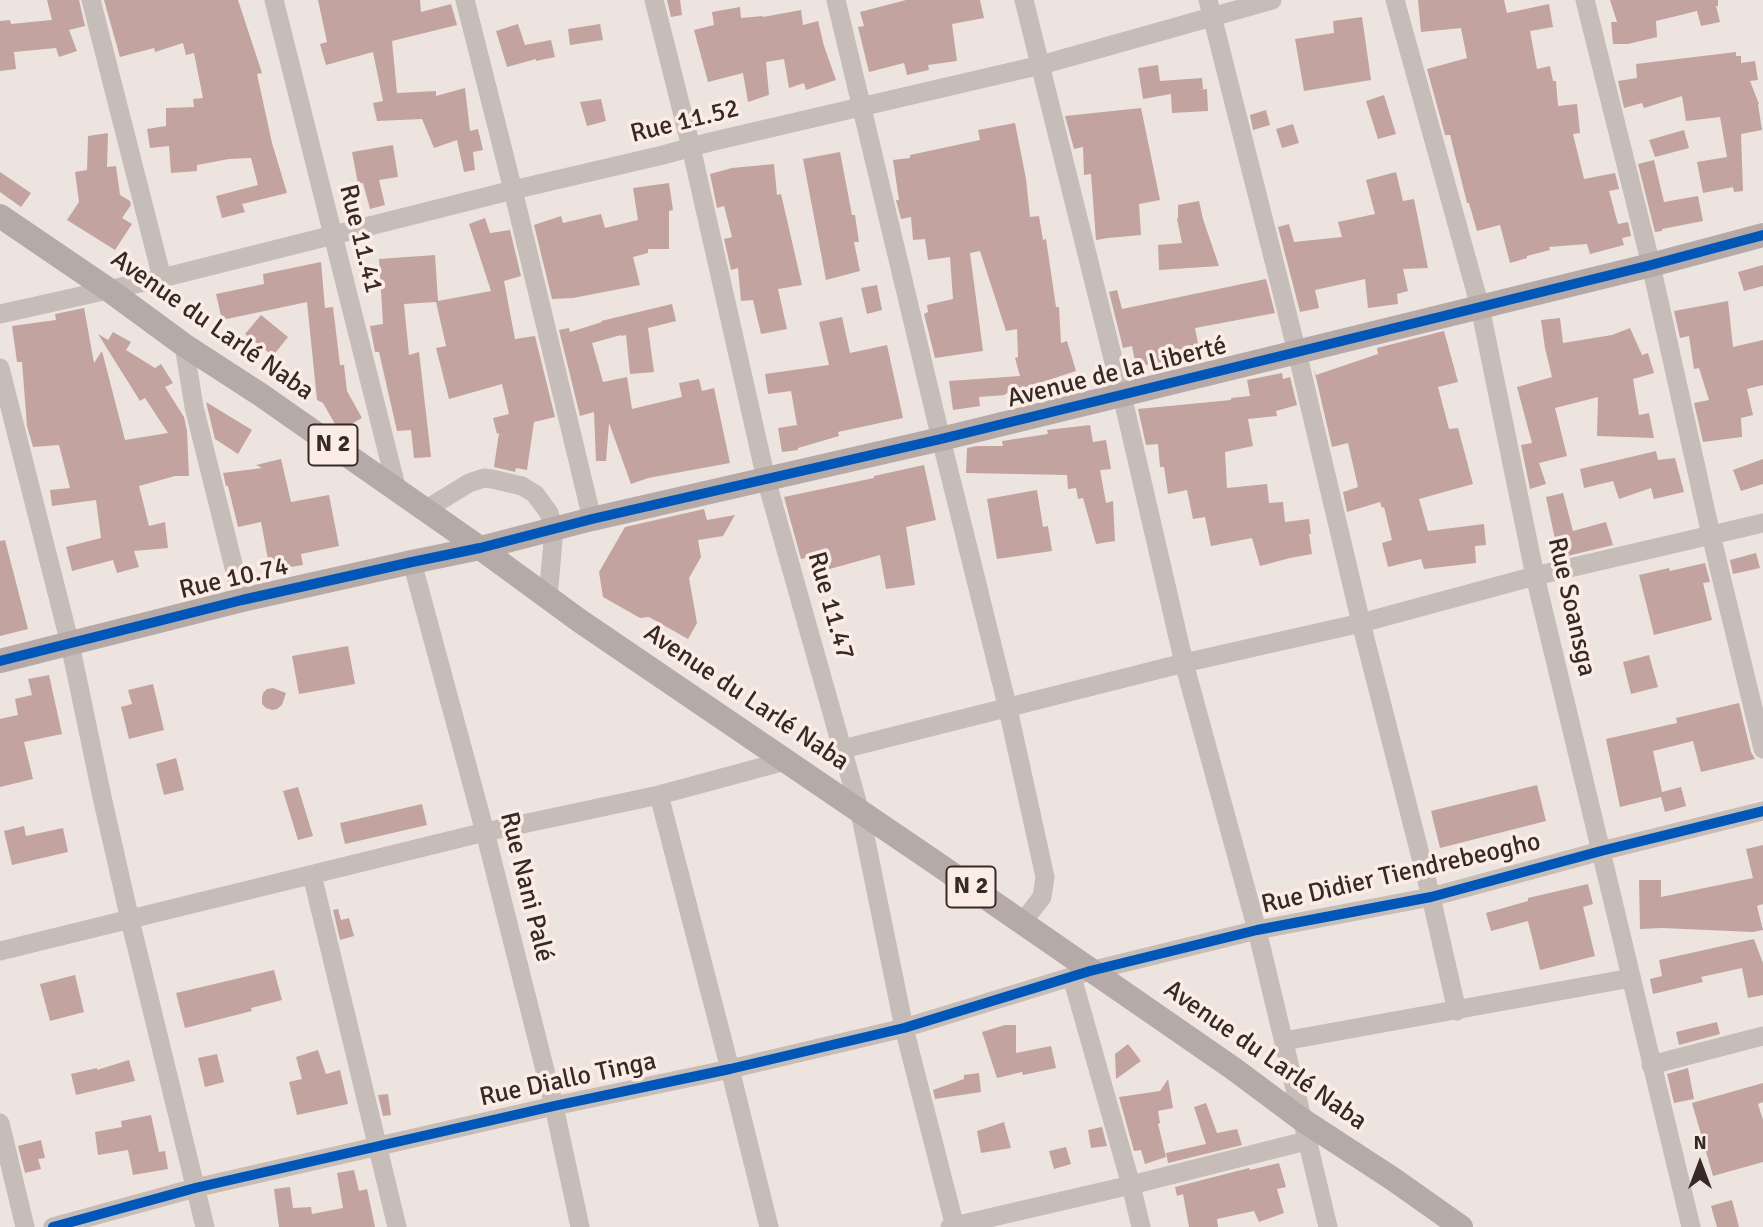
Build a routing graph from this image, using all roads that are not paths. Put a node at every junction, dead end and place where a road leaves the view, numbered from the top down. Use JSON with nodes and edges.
{"nodes":[{"id":1,"x":91,"y":0,"type":"edge"},
{"id":2,"x":274,"y":0,"type":"edge"},
{"id":3,"x":465,"y":0,"type":"edge"},
{"id":4,"x":654,"y":0,"type":"edge"},
{"id":5,"x":836,"y":0,"type":"edge"},
{"id":6,"x":1024,"y":0,"type":"edge"},
{"id":7,"x":1272,"y":0,"type":"edge"},
{"id":8,"x":1395,"y":0,"type":"edge"},
{"id":9,"x":1586,"y":0,"type":"edge"},
{"id":10,"x":1210,"y":8,"type":"edge"},
{"id":11,"x":1041,"y":65,"type":"junction"},
{"id":12,"x":862,"y":108,"type":"junction"},
{"id":13,"x":691,"y":147,"type":"junction"},
{"id":14,"x":513,"y":190,"type":"junction"},
{"id":15,"x":0,"y":216,"type":"edge"},
{"id":16,"x":332,"y":234,"type":"junction"},
{"id":17,"x":1763,"y":235,"type":"edge"},
{"id":18,"x":1651,"y":265,"type":"junction"},
{"id":19,"x":162,"y":278,"type":"junction"},
{"id":20,"x":108,"y":290,"type":"junction"},
{"id":21,"x":1480,"y":307,"type":"junction"},
{"id":22,"x":0,"y":314,"type":"edge"},
{"id":23,"x":184,"y":345,"type":"junction"},
{"id":24,"x":1297,"y":352,"type":"junction"},
{"id":25,"x":0,"y":368,"type":"edge"},
{"id":26,"x":1122,"y":394,"type":"junction"},
{"id":27,"x":941,"y":439,"type":"junction"},
{"id":28,"x":766,"y":479,"type":"junction"},
{"id":29,"x":397,"y":490,"type":"junction"},
{"id":30,"x":425,"y":510,"type":"junction"},
{"id":31,"x":592,"y":519,"type":"junction"},
{"id":32,"x":1763,"y":523,"type":"edge"},
{"id":33,"x":554,"y":529,"type":"junction"},
{"id":34,"x":1711,"y":536,"type":"junction"},
{"id":35,"x":480,"y":548,"type":"junction"},
{"id":36,"x":412,"y":562,"type":"junction"},
{"id":37,"x":1535,"y":576,"type":"junction"},
{"id":38,"x":548,"y":598,"type":"junction"},
{"id":39,"x":242,"y":600,"type":"junction"},
{"id":40,"x":1362,"y":623,"type":"junction"},
{"id":41,"x":70,"y":644,"type":"junction"},
{"id":42,"x":0,"y":661,"type":"edge"},
{"id":43,"x":1184,"y":663,"type":"junction"},
{"id":44,"x":1008,"y":709,"type":"junction"},
{"id":45,"x":843,"y":749,"type":"junction"},
{"id":46,"x":1763,"y":749,"type":"edge"},
{"id":47,"x":785,"y":761,"type":"junction"},
{"id":48,"x":659,"y":795,"type":"junction"},
{"id":49,"x":1763,"y":811,"type":"edge"},
{"id":50,"x":860,"y":812,"type":"junction"},
{"id":51,"x":485,"y":832,"type":"junction"},
{"id":52,"x":1601,"y":851,"type":"junction"},
{"id":53,"x":312,"y":875,"type":"junction"},
{"id":54,"x":1431,"y":897,"type":"junction"},
{"id":55,"x":130,"y":920,"type":"junction"},
{"id":56,"x":1022,"y":923,"type":"junction"},
{"id":57,"x":1257,"y":930,"type":"junction"},
{"id":58,"x":0,"y":951,"type":"edge"},
{"id":59,"x":1081,"y":974,"type":"junction"},
{"id":60,"x":1631,"y":978,"type":"junction"},
{"id":61,"x":1457,"y":1011,"type":"junction"},
{"id":62,"x":904,"y":1028,"type":"junction"},
{"id":63,"x":1763,"y":1036,"type":"edge"},
{"id":64,"x":1284,"y":1041,"type":"junction"},
{"id":65,"x":1651,"y":1065,"type":"junction"},
{"id":66,"x":730,"y":1069,"type":"junction"},
{"id":67,"x":554,"y":1106,"type":"junction"},
{"id":68,"x":0,"y":1123,"type":"edge"},
{"id":69,"x":1303,"y":1130,"type":"junction"},
{"id":70,"x":378,"y":1146,"type":"junction"},
{"id":71,"x":1131,"y":1185,"type":"junction"},
{"id":72,"x":195,"y":1188,"type":"junction"},
{"id":73,"x":25,"y":1227,"type":"edge"},
{"id":74,"x":53,"y":1227,"type":"edge"},
{"id":75,"x":205,"y":1227,"type":"edge"},
{"id":76,"x":397,"y":1227,"type":"edge"},
{"id":77,"x":580,"y":1227,"type":"edge"},
{"id":78,"x":769,"y":1227,"type":"edge"},
{"id":79,"x":954,"y":1227,"type":"edge"},
{"id":80,"x":1141,"y":1227,"type":"edge"},
{"id":81,"x":1328,"y":1227,"type":"edge"},
{"id":82,"x":1461,"y":1227,"type":"edge"},
{"id":83,"x":1691,"y":1227,"type":"edge"}],
"edges":[{"from":1,"to":19,"type":"street"},
{"from":2,"to":16,"type":"street","name":"Rue 11.41"},
{"from":3,"to":14,"type":"street"},
{"from":4,"to":13,"type":"street","name":"Rue 11.47"},
{"from":5,"to":12,"type":"street"},
{"from":6,"to":11,"type":"street"},
{"from":7,"to":10,"type":"street","name":"Rue 11.52"},
{"from":8,"to":21,"type":"street","name":"Rue Soansga"},
{"from":9,"to":18,"type":"street"},
{"from":10,"to":11,"type":"street","name":"Rue 11.52"},
{"from":10,"to":24,"type":"street"},
{"from":11,"to":12,"type":"street","name":"Rue 11.52"},
{"from":11,"to":26,"type":"street"},
{"from":12,"to":13,"type":"street","name":"Rue 11.52"},
{"from":12,"to":27,"type":"street"},
{"from":13,"to":14,"type":"street","name":"Rue 11.52"},
{"from":13,"to":28,"type":"street","name":"Rue 11.47"},
{"from":14,"to":16,"type":"street","name":"Rue 11.52"},
{"from":14,"to":31,"type":"street"},
{"from":15,"to":20,"type":"main road","name":"Avenue du Larlé Naba","number":"N 2"},
{"from":16,"to":19,"type":"street","name":"Rue 11.52"},
{"from":16,"to":29,"type":"street","name":"Rue 11.41"},
{"from":17,"to":18,"type":"main road","name":"Avenue de la Liberté"},
{"from":18,"to":21,"type":"main road","name":"Avenue de la Liberté"},
{"from":18,"to":34,"type":"street"},
{"from":19,"to":20,"type":"street","name":"Rue 11.52"},
{"from":20,"to":22,"type":"street","name":"Rue 11.52"},
{"from":20,"to":23,"type":"main road","name":"Avenue du Larlé Naba","number":"N 2"},
{"from":21,"to":24,"type":"main road","name":"Avenue de la Liberté"},
{"from":21,"to":37,"type":"street","name":"Rue Soansga"},
{"from":23,"to":29,"type":"main road","name":"Avenue du Larlé Naba","number":"N 2"},
{"from":23,"to":39,"type":"street"},
{"from":24,"to":26,"type":"main road","name":"Avenue de la Liberté"},
{"from":24,"to":40,"type":"street"},
{"from":25,"to":41,"type":"street"},
{"from":26,"to":27,"type":"main road","name":"Avenue de la Liberté"},
{"from":26,"to":43,"type":"street"},
{"from":27,"to":28,"type":"main road","name":"Avenue de la Liberté"},
{"from":27,"to":44,"type":"street"},
{"from":28,"to":31,"type":"main road","name":"Avenue de la Liberté"},
{"from":28,"to":45,"type":"street","name":"Rue 11.47"},
{"from":29,"to":30,"type":"main road","name":"Avenue du Larlé Naba","number":"N 2"},
{"from":30,"to":33,"type":"street"},
{"from":30,"to":35,"type":"main road","name":"Avenue du Larlé Naba","number":"N 2"},
{"from":31,"to":33,"type":"main road","name":"Avenue de la Liberté"},
{"from":32,"to":34,"type":"street"},
{"from":33,"to":35,"type":"main road","name":"Avenue de la Liberté"},
{"from":33,"to":38,"type":"street"},
{"from":34,"to":37,"type":"street"},
{"from":34,"to":46,"type":"street"},
{"from":35,"to":36,"type":"main road","name":"Rue 10.74"},
{"from":35,"to":38,"type":"main road","name":"Avenue du Larlé Naba","number":"N 2"},
{"from":36,"to":39,"type":"main road","name":"Rue 10.74"},
{"from":36,"to":51,"type":"street","name":"Rue Nani Palé"},
{"from":37,"to":40,"type":"street"},
{"from":37,"to":52,"type":"street","name":"Rue Soansga"},
{"from":38,"to":47,"type":"main road","name":"Avenue du Larlé Naba","number":"N 2"},
{"from":39,"to":41,"type":"main road","name":"Rue 10.74"},
{"from":40,"to":43,"type":"street"},
{"from":40,"to":54,"type":"street"},
{"from":41,"to":42,"type":"main road","name":"Rue 10.74"},
{"from":41,"to":55,"type":"street"},
{"from":43,"to":44,"type":"street"},
{"from":43,"to":57,"type":"street"},
{"from":44,"to":45,"type":"street"},
{"from":44,"to":56,"type":"street"},
{"from":45,"to":50,"type":"street","name":"Rue 11.47"},
{"from":47,"to":48,"type":"street"},
{"from":47,"to":50,"type":"main road","name":"Avenue du Larlé Naba","number":"N 2"},
{"from":48,"to":51,"type":"street"},
{"from":48,"to":66,"type":"street"},
{"from":49,"to":52,"type":"street","name":"Rue Didier Tiendrebeogho"},
{"from":50,"to":56,"type":"main road","name":"Avenue du Larlé Naba","number":"N 2"},
{"from":50,"to":62,"type":"street","name":"Rue 11.47"},
{"from":51,"to":53,"type":"street"},
{"from":51,"to":67,"type":"street","name":"Rue Nani Palé"},
{"from":52,"to":54,"type":"street","name":"Rue Didier Tiendrebeogho"},
{"from":52,"to":60,"type":"street","name":"Rue Soansga"},
{"from":53,"to":55,"type":"street"},
{"from":53,"to":70,"type":"street"},
{"from":54,"to":57,"type":"street","name":"Rue Didier Tiendrebeogho"},
{"from":54,"to":61,"type":"street"},
{"from":55,"to":58,"type":"street"},
{"from":55,"to":72,"type":"street"},
{"from":56,"to":59,"type":"main road","name":"Avenue du Larlé Naba","number":"N 2"},
{"from":57,"to":59,"type":"street","name":"Rue Didier Tiendrebeogho"},
{"from":57,"to":64,"type":"street"},
{"from":59,"to":62,"type":"street","name":"Rue Diallo Tinga"},
{"from":59,"to":69,"type":"main road","name":"Avenue du Larlé Naba","number":"N 2"},
{"from":59,"to":71,"type":"street"},
{"from":60,"to":61,"type":"street"},
{"from":60,"to":65,"type":"street","name":"Rue Soansga"},
{"from":61,"to":64,"type":"street"},
{"from":62,"to":66,"type":"street","name":"Rue Diallo Tinga"},
{"from":62,"to":79,"type":"street","name":"Rue 11.47"},
{"from":63,"to":65,"type":"street"},
{"from":64,"to":69,"type":"street"},
{"from":65,"to":83,"type":"street","name":"Rue Soansga"},
{"from":66,"to":67,"type":"street","name":"Rue Diallo Tinga"},
{"from":66,"to":78,"type":"street"},
{"from":67,"to":70,"type":"street","name":"Rue Diallo Tinga"},
{"from":67,"to":77,"type":"street","name":"Rue Nani Palé"},
{"from":68,"to":73,"type":"street"},
{"from":69,"to":71,"type":"street"},
{"from":69,"to":81,"type":"street"},
{"from":69,"to":82,"type":"main road","name":"Avenue du Larlé Naba","number":"N 2"},
{"from":70,"to":72,"type":"street","name":"Rue Diallo Tinga"},
{"from":70,"to":76,"type":"street"},
{"from":71,"to":79,"type":"street"},
{"from":71,"to":80,"type":"street"},
{"from":72,"to":74,"type":"street","name":"Rue Diallo Tinga"},
{"from":72,"to":75,"type":"street"}]}
